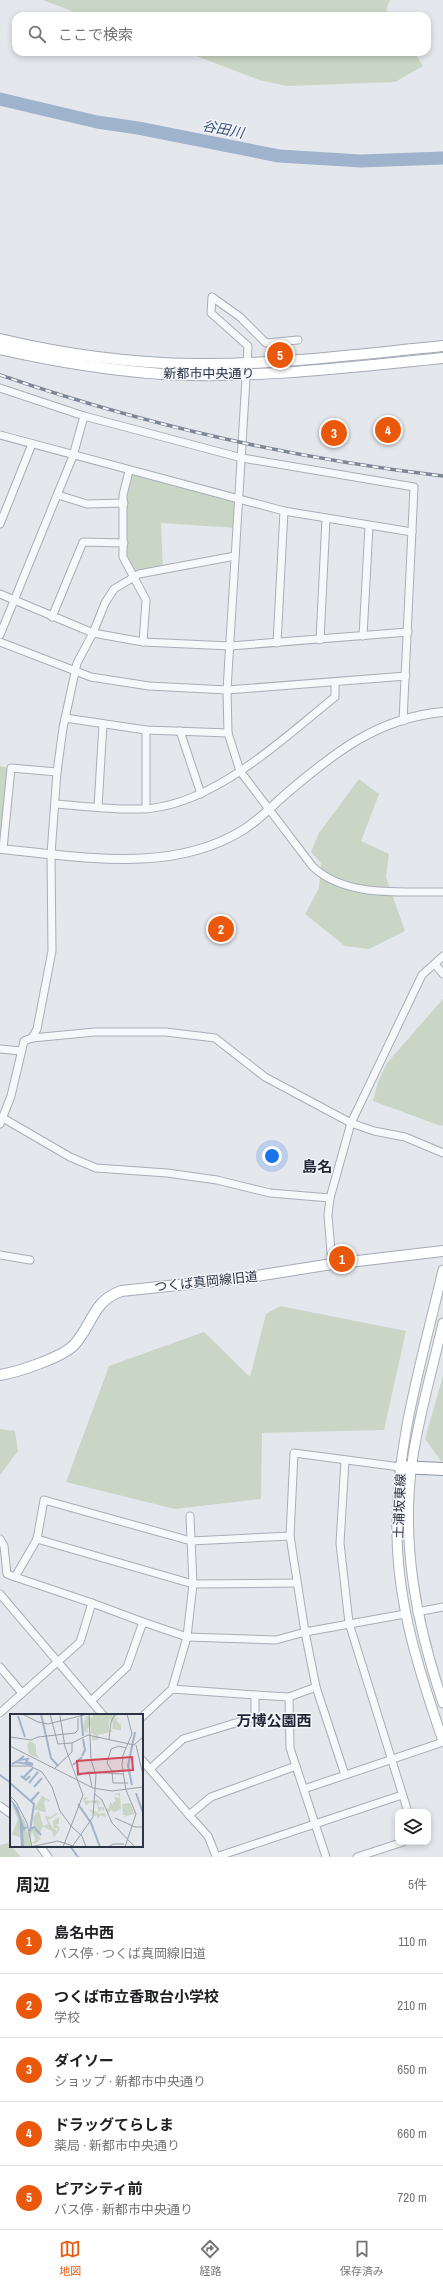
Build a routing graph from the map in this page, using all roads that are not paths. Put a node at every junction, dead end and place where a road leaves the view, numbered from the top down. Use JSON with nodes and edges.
{"nodes":[{"id":1,"x":0,"y":339,"type":"edge"},
{"id":2,"x":298,"y":340,"type":"dead end"},
{"id":3,"x":443,"y":346,"type":"edge"},
{"id":4,"x":0,"y":349,"type":"edge"},
{"id":5,"x":443,"y":358,"type":"edge"},
{"id":6,"x":247,"y":363,"type":"junction"},
{"id":7,"x":247,"y":374,"type":"junction"},
{"id":8,"x":0,"y":388,"type":"edge"},
{"id":9,"x":84,"y":416,"type":"junction"},
{"id":10,"x":0,"y":435,"type":"edge"},
{"id":11,"x":32,"y":444,"type":"junction"},
{"id":12,"x":73,"y":456,"type":"junction"},
{"id":13,"x":242,"y":458,"type":"junction"},
{"id":14,"x":129,"y":471,"type":"junction"},
{"id":15,"x":58,"y":495,"type":"junction"},
{"id":16,"x":239,"y":499,"type":"junction"},
{"id":17,"x":124,"y":503,"type":"junction"},
{"id":18,"x":284,"y":511,"type":"junction"},
{"id":19,"x":326,"y":519,"type":"junction"},
{"id":20,"x":0,"y":524,"type":"edge"},
{"id":21,"x":369,"y":526,"type":"junction"},
{"id":22,"x":412,"y":532,"type":"junction"},
{"id":23,"x":124,"y":542,"type":"junction"},
{"id":24,"x":235,"y":556,"type":"junction"},
{"id":25,"x":133,"y":577,"type":"junction"},
{"id":26,"x":0,"y":594,"type":"edge"},
{"id":27,"x":14,"y":601,"type":"junction"},
{"id":28,"x":52,"y":617,"type":"junction"},
{"id":29,"x":408,"y":632,"type":"junction"},
{"id":30,"x":93,"y":633,"type":"junction"},
{"id":31,"x":0,"y":636,"type":"edge"},
{"id":32,"x":363,"y":636,"type":"junction"},
{"id":33,"x":320,"y":640,"type":"junction"},
{"id":34,"x":0,"y":642,"type":"edge"},
{"id":35,"x":143,"y":642,"type":"junction"},
{"id":36,"x":277,"y":643,"type":"junction"},
{"id":37,"x":230,"y":646,"type":"junction"},
{"id":38,"x":74,"y":672,"type":"junction"},
{"id":39,"x":406,"y":676,"type":"junction"},
{"id":40,"x":336,"y":683,"type":"junction"},
{"id":41,"x":228,"y":690,"type":"junction"},
{"id":42,"x":443,"y":712,"type":"edge"},
{"id":43,"x":65,"y":718,"type":"junction"},
{"id":44,"x":403,"y":721,"type":"junction"},
{"id":45,"x":103,"y":724,"type":"junction"},
{"id":46,"x":146,"y":730,"type":"junction"},
{"id":47,"x":180,"y":731,"type":"junction"},
{"id":48,"x":228,"y":734,"type":"junction"},
{"id":49,"x":240,"y":770,"type":"junction"},
{"id":50,"x":58,"y":772,"type":"junction"},
{"id":51,"x":201,"y":794,"type":"junction"},
{"id":52,"x":55,"y":804,"type":"junction"},
{"id":53,"x":98,"y":807,"type":"junction"},
{"id":54,"x":270,"y":807,"type":"junction"},
{"id":55,"x":146,"y":809,"type":"junction"},
{"id":56,"x":2,"y":849,"type":"edge"},
{"id":57,"x":51,"y":854,"type":"junction"},
{"id":58,"x":443,"y":892,"type":"edge"},
{"id":59,"x":443,"y":956,"type":"edge"},
{"id":60,"x":435,"y":964,"type":"junction"},
{"id":61,"x":443,"y":974,"type":"edge"},
{"id":62,"x":32,"y":1038,"type":"junction"},
{"id":63,"x":0,"y":1050,"type":"edge"},
{"id":64,"x":21,"y":1051,"type":"junction"},
{"id":65,"x":2,"y":1121,"type":"edge"},
{"id":66,"x":351,"y":1124,"type":"junction"},
{"id":67,"x":443,"y":1153,"type":"edge"},
{"id":68,"x":330,"y":1198,"type":"junction"},
{"id":69,"x":443,"y":1251,"type":"edge"},
{"id":70,"x":0,"y":1255,"type":"edge"},
{"id":71,"x":30,"y":1260,"type":"dead end"},
{"id":72,"x":332,"y":1264,"type":"junction"},
{"id":73,"x":443,"y":1270,"type":"edge"},
{"id":74,"x":443,"y":1323,"type":"edge"},
{"id":75,"x":0,"y":1375,"type":"edge"},
{"id":76,"x":345,"y":1460,"type":"junction"},
{"id":77,"x":406,"y":1468,"type":"junction"},
{"id":78,"x":443,"y":1469,"type":"edge"},
{"id":79,"x":190,"y":1516,"type":"dead end"},
{"id":80,"x":290,"y":1536,"type":"junction"},
{"id":81,"x":0,"y":1539,"type":"edge"},
{"id":82,"x":37,"y":1539,"type":"junction"},
{"id":83,"x":191,"y":1541,"type":"junction"},
{"id":84,"x":15,"y":1577,"type":"junction"},
{"id":85,"x":297,"y":1582,"type":"junction"},
{"id":86,"x":193,"y":1584,"type":"junction"},
{"id":87,"x":0,"y":1594,"type":"edge"},
{"id":88,"x":92,"y":1603,"type":"junction"},
{"id":89,"x":443,"y":1607,"type":"edge"},
{"id":90,"x":417,"y":1612,"type":"junction"},
{"id":91,"x":405,"y":1614,"type":"junction"},
{"id":92,"x":143,"y":1622,"type":"junction"},
{"id":93,"x":349,"y":1623,"type":"junction"},
{"id":94,"x":305,"y":1632,"type":"junction"},
{"id":95,"x":187,"y":1637,"type":"junction"},
{"id":96,"x":58,"y":1663,"type":"junction"},
{"id":97,"x":0,"y":1667,"type":"edge"},
{"id":98,"x":316,"y":1687,"type":"junction"},
{"id":99,"x":172,"y":1690,"type":"junction"},
{"id":100,"x":22,"y":1693,"type":"junction"},
{"id":101,"x":255,"y":1695,"type":"junction"},
{"id":102,"x":289,"y":1698,"type":"junction"},
{"id":103,"x":91,"y":1701,"type":"junction"},
{"id":104,"x":443,"y":1703,"type":"edge"},
{"id":105,"x":0,"y":1713,"type":"edge"},
{"id":106,"x":102,"y":1714,"type":"edge"},
{"id":107,"x":143,"y":1715,"type":"edge"},
{"id":108,"x":443,"y":1742,"type":"edge"},
{"id":109,"x":391,"y":1758,"type":"junction"},
{"id":110,"x":143,"y":1761,"type":"edge"},
{"id":111,"x":296,"y":1766,"type":"junction"},
{"id":112,"x":150,"y":1769,"type":"junction"},
{"id":113,"x":345,"y":1775,"type":"junction"},
{"id":114,"x":304,"y":1788,"type":"junction"},
{"id":115,"x":402,"y":1795,"type":"junction"},
{"id":116,"x":0,"y":1806,"type":"edge"},
{"id":117,"x":407,"y":1809,"type":"edge"},
{"id":118,"x":10,"y":1813,"type":"edge"},
{"id":119,"x":189,"y":1815,"type":"junction"},
{"id":120,"x":315,"y":1823,"type":"junction"},
{"id":121,"x":395,"y":1845,"type":"edge"},
{"id":122,"x":41,"y":1847,"type":"edge"},
{"id":123,"x":216,"y":1856,"type":"edge"},
{"id":124,"x":48,"y":1857,"type":"edge"},
{"id":125,"x":326,"y":1857,"type":"edge"},
{"id":126,"x":357,"y":1857,"type":"edge"}],
"edges":[{"from":1,"to":6,"type":"main road","name":"新都市中央通り"},
{"from":2,"to":6,"type":"street"},
{"from":3,"to":6,"type":"main road","name":"新都市中央通り"},
{"from":4,"to":7,"type":"main road","name":"新都市中央通り"},
{"from":5,"to":7,"type":"main road","name":"新都市中央通り"},
{"from":6,"to":7,"type":"street"},
{"from":7,"to":13,"type":"street"},
{"from":8,"to":9,"type":"street"},
{"from":9,"to":12,"type":"street"},
{"from":9,"to":13,"type":"street"},
{"from":10,"to":11,"type":"street"},
{"from":11,"to":12,"type":"street"},
{"from":11,"to":20,"type":"street"},
{"from":12,"to":14,"type":"street"},
{"from":12,"to":15,"type":"street"},
{"from":13,"to":16,"type":"street"},
{"from":13,"to":22,"type":"street"},
{"from":14,"to":16,"type":"street"},
{"from":14,"to":17,"type":"street"},
{"from":15,"to":17,"type":"street"},
{"from":15,"to":27,"type":"street"},
{"from":16,"to":18,"type":"street"},
{"from":16,"to":24,"type":"street"},
{"from":17,"to":23,"type":"street"},
{"from":18,"to":19,"type":"street"},
{"from":18,"to":36,"type":"street"},
{"from":19,"to":21,"type":"street"},
{"from":19,"to":33,"type":"street"},
{"from":21,"to":22,"type":"street"},
{"from":21,"to":32,"type":"street"},
{"from":22,"to":29,"type":"street"},
{"from":23,"to":25,"type":"street"},
{"from":23,"to":28,"type":"street"},
{"from":24,"to":25,"type":"street"},
{"from":24,"to":37,"type":"street"},
{"from":25,"to":30,"type":"street"},
{"from":25,"to":35,"type":"street"},
{"from":26,"to":27,"type":"street"},
{"from":27,"to":28,"type":"street"},
{"from":27,"to":31,"type":"street"},
{"from":28,"to":30,"type":"street"},
{"from":29,"to":32,"type":"street"},
{"from":29,"to":39,"type":"street"},
{"from":30,"to":35,"type":"street"},
{"from":30,"to":38,"type":"street"},
{"from":32,"to":33,"type":"street"},
{"from":33,"to":36,"type":"street"},
{"from":34,"to":38,"type":"street"},
{"from":35,"to":37,"type":"street"},
{"from":36,"to":37,"type":"street"},
{"from":37,"to":41,"type":"street"},
{"from":38,"to":41,"type":"street"},
{"from":38,"to":43,"type":"street"},
{"from":39,"to":40,"type":"street"},
{"from":39,"to":44,"type":"street"},
{"from":40,"to":41,"type":"street"},
{"from":40,"to":49,"type":"street"},
{"from":41,"to":48,"type":"street"},
{"from":42,"to":44,"type":"street"},
{"from":43,"to":45,"type":"street"},
{"from":43,"to":50,"type":"street"},
{"from":44,"to":54,"type":"street"},
{"from":45,"to":46,"type":"street"},
{"from":45,"to":53,"type":"street"},
{"from":46,"to":47,"type":"street"},
{"from":46,"to":55,"type":"street"},
{"from":47,"to":48,"type":"street"},
{"from":47,"to":51,"type":"street"},
{"from":48,"to":49,"type":"street"},
{"from":49,"to":51,"type":"street"},
{"from":49,"to":54,"type":"street"},
{"from":50,"to":52,"type":"street"},
{"from":50,"to":56,"type":"street"},
{"from":51,"to":55,"type":"street"},
{"from":52,"to":53,"type":"street"},
{"from":52,"to":57,"type":"street"},
{"from":53,"to":55,"type":"street"},
{"from":54,"to":57,"type":"street"},
{"from":54,"to":58,"type":"street"},
{"from":56,"to":57,"type":"street"},
{"from":57,"to":62,"type":"street"},
{"from":59,"to":60,"type":"street"},
{"from":60,"to":61,"type":"street"},
{"from":60,"to":66,"type":"street"},
{"from":62,"to":64,"type":"street"},
{"from":62,"to":66,"type":"street"},
{"from":63,"to":64,"type":"street"},
{"from":64,"to":65,"type":"street"},
{"from":65,"to":68,"type":"street"},
{"from":66,"to":67,"type":"street"},
{"from":66,"to":68,"type":"street"},
{"from":68,"to":72,"type":"street"},
{"from":69,"to":72,"type":"main road","name":"つくば真岡線旧道"},
{"from":70,"to":71,"type":"street"},
{"from":72,"to":75,"type":"main road","name":"つくば真岡線旧道"},
{"from":73,"to":77,"type":"main road","name":"土浦坂東線"},
{"from":74,"to":77,"type":"main road","name":"土浦坂東線"},
{"from":76,"to":77,"type":"street"},
{"from":76,"to":80,"type":"street"},
{"from":76,"to":93,"type":"street"},
{"from":77,"to":78,"type":"highway"},
{"from":77,"to":90,"type":"main road","name":"土浦坂東線"},
{"from":77,"to":91,"type":"main road","name":"土浦坂東線"},
{"from":79,"to":83,"type":"street"},
{"from":80,"to":83,"type":"street"},
{"from":80,"to":85,"type":"street"},
{"from":81,"to":84,"type":"street"},
{"from":82,"to":83,"type":"street"},
{"from":82,"to":84,"type":"street"},
{"from":82,"to":86,"type":"street"},
{"from":83,"to":86,"type":"street"},
{"from":84,"to":88,"type":"street"},
{"from":85,"to":86,"type":"street"},
{"from":85,"to":94,"type":"street"},
{"from":86,"to":95,"type":"street"},
{"from":87,"to":96,"type":"street"},
{"from":88,"to":92,"type":"street"},
{"from":88,"to":96,"type":"street"},
{"from":89,"to":90,"type":"street"},
{"from":90,"to":104,"type":"main road","name":"土浦坂東線"},
{"from":91,"to":93,"type":"street"},
{"from":91,"to":108,"type":"main road","name":"土浦坂東線"},
{"from":92,"to":95,"type":"street"},
{"from":92,"to":103,"type":"street"},
{"from":93,"to":94,"type":"street"},
{"from":93,"to":109,"type":"street"},
{"from":94,"to":95,"type":"street"},
{"from":94,"to":98,"type":"street"},
{"from":95,"to":99,"type":"street"},
{"from":96,"to":100,"type":"street"},
{"from":96,"to":103,"type":"street"},
{"from":97,"to":100,"type":"street"},
{"from":98,"to":102,"type":"street"},
{"from":98,"to":113,"type":"street"},
{"from":99,"to":101,"type":"street"},
{"from":99,"to":107,"type":"street"},
{"from":100,"to":105,"type":"street"},
{"from":101,"to":102,"type":"street"},
{"from":101,"to":112,"type":"street"},
{"from":102,"to":111,"type":"street"},
{"from":103,"to":106,"type":"street"},
{"from":108,"to":109,"type":"street"},
{"from":109,"to":113,"type":"street"},
{"from":109,"to":115,"type":"street"},
{"from":110,"to":112,"type":"street"},
{"from":111,"to":114,"type":"street"},
{"from":111,"to":119,"type":"street"},
{"from":112,"to":119,"type":"street"},
{"from":113,"to":114,"type":"street"},
{"from":114,"to":120,"type":"street"},
{"from":115,"to":117,"type":"street"},
{"from":115,"to":120,"type":"street"},
{"from":116,"to":118,"type":"street"},
{"from":119,"to":123,"type":"street"},
{"from":120,"to":123,"type":"street"},
{"from":120,"to":125,"type":"street"},
{"from":121,"to":126,"type":"street"},
{"from":122,"to":124,"type":"street"}]}
